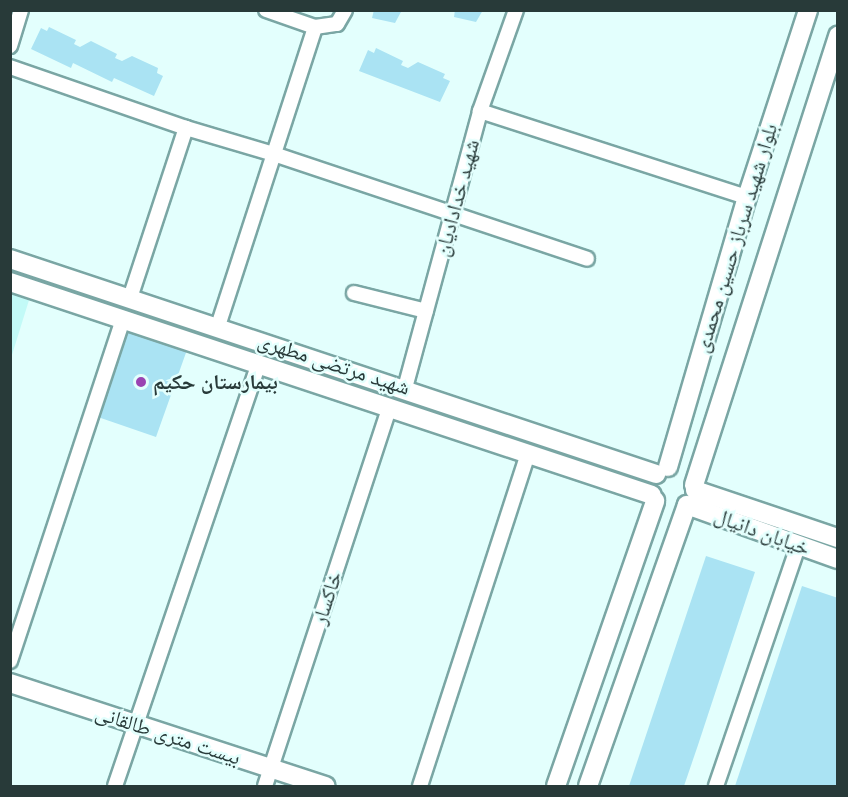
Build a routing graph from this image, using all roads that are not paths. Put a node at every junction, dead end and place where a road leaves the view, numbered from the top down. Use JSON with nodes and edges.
{"nodes":[{"id":1,"x":21,"y":10,"type":"edge"},
{"id":2,"x":266,"y":10,"type":"edge"},
{"id":3,"x":345,"y":10,"type":"edge"},
{"id":4,"x":516,"y":10,"type":"edge"},
{"id":5,"x":808,"y":10,"type":"edge"},
{"id":6,"x":315,"y":27,"type":"junction"},
{"id":7,"x":837,"y":36,"type":"edge"},
{"id":8,"x":10,"y":46,"type":"edge"},
{"id":9,"x":10,"y":67,"type":"edge"},
{"id":10,"x":480,"y":111,"type":"junction"},
{"id":11,"x":186,"y":128,"type":"junction"},
{"id":12,"x":274,"y":153,"type":"junction"},
{"id":13,"x":747,"y":197,"type":"junction"},
{"id":14,"x":453,"y":212,"type":"junction"},
{"id":15,"x":10,"y":259,"type":"edge"},
{"id":16,"x":587,"y":259,"type":"dead end"},
{"id":17,"x":10,"y":282,"type":"edge"},
{"id":18,"x":354,"y":293,"type":"dead end"},
{"id":19,"x":130,"y":298,"type":"junction"},
{"id":20,"x":426,"y":311,"type":"junction"},
{"id":21,"x":123,"y":320,"type":"junction"},
{"id":22,"x":218,"y":326,"type":"junction"},
{"id":23,"x":258,"y":365,"type":"junction"},
{"id":24,"x":405,"y":388,"type":"junction"},
{"id":25,"x":389,"y":409,"type":"junction"},
{"id":26,"x":528,"y":453,"type":"junction"},
{"id":27,"x":662,"y":470,"type":"junction"},
{"id":28,"x":692,"y":493,"type":"junction"},
{"id":29,"x":654,"y":498,"type":"junction"},
{"id":30,"x":837,"y":538,"type":"edge"},
{"id":31,"x":798,"y":546,"type":"junction"},
{"id":32,"x":837,"y":560,"type":"edge"},
{"id":33,"x":10,"y":661,"type":"edge"},
{"id":34,"x":10,"y":683,"type":"edge"},
{"id":35,"x":135,"y":724,"type":"junction"},
{"id":36,"x":271,"y":769,"type":"junction"},
{"id":37,"x":115,"y":786,"type":"edge"},
{"id":38,"x":266,"y":786,"type":"edge"},
{"id":39,"x":326,"y":786,"type":"edge"},
{"id":40,"x":420,"y":786,"type":"edge"},
{"id":41,"x":556,"y":786,"type":"edge"},
{"id":42,"x":588,"y":786,"type":"edge"},
{"id":43,"x":716,"y":786,"type":"edge"}],
"edges":[{"from":1,"to":8,"type":"street"},
{"from":2,"to":6,"type":"street"},
{"from":3,"to":6,"type":"street"},
{"from":4,"to":10,"type":"street","name":"شهید خدادادیان"},
{"from":5,"to":13,"type":"street","name":"بلوار شهید سرباز حسین محمدی"},
{"from":6,"to":12,"type":"street"},
{"from":7,"to":28,"type":"street","name":"بلوار شهید سرباز حسین محمدی"},
{"from":9,"to":11,"type":"street"},
{"from":10,"to":13,"type":"street"},
{"from":10,"to":14,"type":"street","name":"شهید خدادادیان"},
{"from":11,"to":12,"type":"street"},
{"from":11,"to":19,"type":"street"},
{"from":12,"to":14,"type":"street"},
{"from":12,"to":22,"type":"street"},
{"from":13,"to":27,"type":"street","name":"بلوار شهید سرباز حسین محمدی"},
{"from":14,"to":16,"type":"street"},
{"from":14,"to":20,"type":"street","name":"شهید خدادادیان"},
{"from":15,"to":19,"type":"street","name":"شهید مرتضی مطهری"},
{"from":17,"to":21,"type":"street","name":"شهید مرتضی مطهری"},
{"from":18,"to":20,"type":"street"},
{"from":19,"to":22,"type":"street","name":"شهید مرتضی مطهری"},
{"from":20,"to":24,"type":"street","name":"شهید خدادادیان"},
{"from":21,"to":23,"type":"street","name":"شهید مرتضی مطهری"},
{"from":21,"to":33,"type":"street"},
{"from":22,"to":24,"type":"street","name":"شهید مرتضی مطهری"},
{"from":23,"to":25,"type":"street","name":"شهید مرتضی مطهری"},
{"from":23,"to":35,"type":"street"},
{"from":24,"to":27,"type":"street","name":"شهید مرتضی مطهری"},
{"from":25,"to":26,"type":"street","name":"شهید مرتضی مطهری"},
{"from":25,"to":36,"type":"street","name":"خاکسار"},
{"from":26,"to":29,"type":"street","name":"شهید مرتضی مطهری"},
{"from":26,"to":40,"type":"street"},
{"from":27,"to":28,"type":"street","name":"شهید مرتضی مطهری"},
{"from":27,"to":29,"type":"street","name":"بلوار شهید سرباز حسین محمدی"},
{"from":28,"to":29,"type":"street","name":"شهید مرتضی مطهری"},
{"from":28,"to":30,"type":"street"},
{"from":28,"to":31,"type":"street","name":"خیابان دانیال"},
{"from":28,"to":42,"type":"street","name":"بلوار شهید سرباز حسین محمدی"},
{"from":29,"to":41,"type":"street"},
{"from":31,"to":32,"type":"street","name":"خیابان دانیال"},
{"from":31,"to":43,"type":"street"},
{"from":34,"to":35,"type":"street","name":"بیست متری طالقانی"},
{"from":35,"to":36,"type":"street","name":"بیست متری طالقانی"},
{"from":35,"to":37,"type":"street"},
{"from":36,"to":38,"type":"street","name":"خاکسار"},
{"from":36,"to":39,"type":"street","name":"بیست متری طالقانی"}]}
